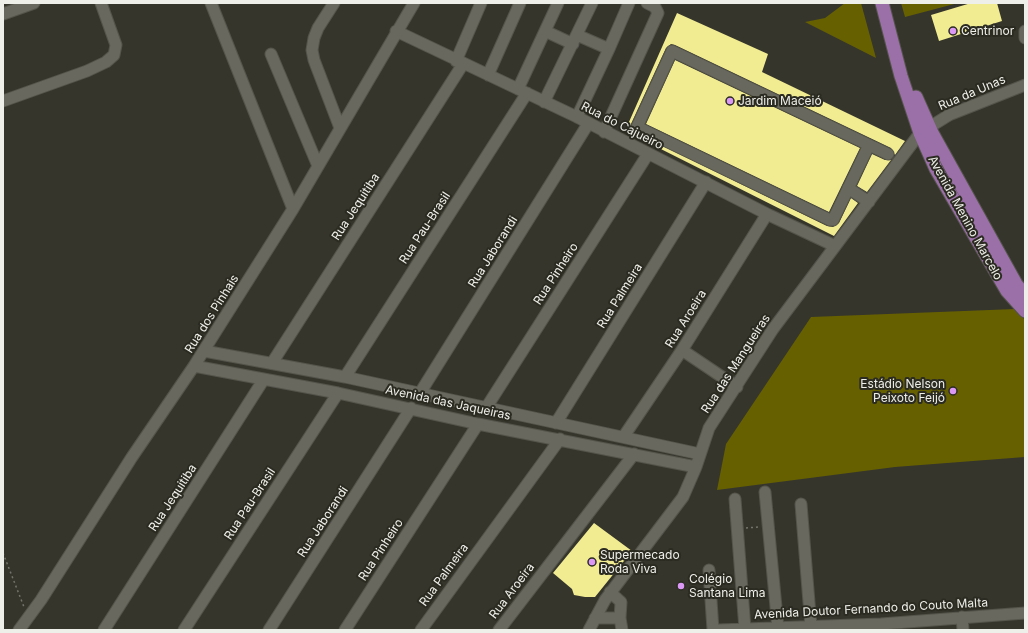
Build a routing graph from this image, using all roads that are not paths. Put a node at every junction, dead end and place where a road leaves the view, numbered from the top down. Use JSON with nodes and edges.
{"nodes":[{"id":1,"x":34,"y":3,"type":"edge"},
{"id":2,"x":101,"y":3,"type":"edge"},
{"id":3,"x":211,"y":3,"type":"edge"},
{"id":4,"x":334,"y":3,"type":"edge"},
{"id":5,"x":414,"y":3,"type":"edge"},
{"id":6,"x":481,"y":3,"type":"edge"},
{"id":7,"x":520,"y":3,"type":"edge"},
{"id":8,"x":558,"y":3,"type":"edge"},
{"id":9,"x":592,"y":3,"type":"edge"},
{"id":10,"x":629,"y":3,"type":"edge"},
{"id":11,"x":647,"y":3,"type":"edge"},
{"id":12,"x":882,"y":3,"type":"edge"},
{"id":13,"x":889,"y":3,"type":"edge"},
{"id":14,"x":3,"y":14,"type":"edge"},
{"id":15,"x":396,"y":31,"type":"junction"},
{"id":16,"x":545,"y":31,"type":"junction"},
{"id":17,"x":1025,"y":31,"type":"edge"},
{"id":18,"x":1025,"y":38,"type":"edge"},
{"id":19,"x":575,"y":39,"type":"junction"},
{"id":20,"x":610,"y":50,"type":"junction"},
{"id":21,"x":271,"y":54,"type":"dead end"},
{"id":22,"x":459,"y":62,"type":"junction"},
{"id":23,"x":488,"y":76,"type":"junction"},
{"id":24,"x":1025,"y":85,"type":"edge"},
{"id":25,"x":522,"y":91,"type":"junction"},
{"id":26,"x":3,"y":101,"type":"edge"},
{"id":27,"x":544,"y":102,"type":"junction"},
{"id":28,"x":577,"y":117,"type":"junction"},
{"id":29,"x":588,"y":124,"type":"junction"},
{"id":30,"x":340,"y":128,"type":"junction"},
{"id":31,"x":924,"y":130,"type":"junction"},
{"id":32,"x":604,"y":132,"type":"junction"},
{"id":33,"x":869,"y":144,"type":"junction"},
{"id":34,"x":648,"y":154,"type":"junction"},
{"id":35,"x":888,"y":154,"type":"dead end"},
{"id":36,"x":318,"y":166,"type":"junction"},
{"id":37,"x":706,"y":182,"type":"junction"},
{"id":38,"x":848,"y":188,"type":"junction"},
{"id":39,"x":866,"y":199,"type":"junction"},
{"id":40,"x":293,"y":209,"type":"junction"},
{"id":41,"x":767,"y":214,"type":"junction"},
{"id":42,"x":835,"y":246,"type":"junction"},
{"id":43,"x":1025,"y":295,"type":"edge"},
{"id":44,"x":1025,"y":311,"type":"edge"},
{"id":45,"x":204,"y":350,"type":"junction"},
{"id":46,"x":682,"y":350,"type":"junction"},
{"id":47,"x":272,"y":363,"type":"junction"},
{"id":48,"x":194,"y":366,"type":"junction"},
{"id":49,"x":345,"y":377,"type":"junction"},
{"id":50,"x":264,"y":380,"type":"junction"},
{"id":51,"x":389,"y":387,"type":"junction"},
{"id":52,"x":737,"y":387,"type":"junction"},
{"id":53,"x":338,"y":393,"type":"junction"},
{"id":54,"x":420,"y":393,"type":"junction"},
{"id":55,"x":389,"y":404,"type":"junction"},
{"id":56,"x":411,"y":408,"type":"junction"},
{"id":57,"x":486,"y":408,"type":"junction"},
{"id":58,"x":556,"y":423,"type":"junction"},
{"id":59,"x":478,"y":424,"type":"junction"},
{"id":60,"x":624,"y":436,"type":"junction"},
{"id":61,"x":560,"y":439,"type":"junction"},
{"id":62,"x":634,"y":454,"type":"junction"},
{"id":63,"x":700,"y":454,"type":"junction"},
{"id":64,"x":696,"y":467,"type":"junction"},
{"id":65,"x":765,"y":492,"type":"dead end"},
{"id":66,"x":735,"y":499,"type":"dead end"},
{"id":67,"x":801,"y":504,"type":"dead end"},
{"id":68,"x":708,"y":570,"type":"dead end"},
{"id":69,"x":610,"y":592,"type":"junction"},
{"id":70,"x":1025,"y":612,"type":"edge"},
{"id":71,"x":962,"y":617,"type":"junction"},
{"id":72,"x":595,"y":618,"type":"junction"},
{"id":73,"x":620,"y":618,"type":"junction"},
{"id":74,"x":811,"y":627,"type":"junction"},
{"id":75,"x":881,"y":627,"type":"edge"},
{"id":76,"x":778,"y":628,"type":"junction"},
{"id":77,"x":745,"y":629,"type":"junction"},
{"id":78,"x":19,"y":630,"type":"edge"},
{"id":79,"x":104,"y":630,"type":"edge"},
{"id":80,"x":184,"y":630,"type":"edge"},
{"id":81,"x":269,"y":630,"type":"edge"},
{"id":82,"x":345,"y":630,"type":"edge"},
{"id":83,"x":421,"y":630,"type":"edge"},
{"id":84,"x":499,"y":630,"type":"edge"},
{"id":85,"x":589,"y":630,"type":"edge"},
{"id":86,"x":622,"y":630,"type":"edge"},
{"id":87,"x":713,"y":630,"type":"edge"},
{"id":88,"x":719,"y":630,"type":"edge"},
{"id":89,"x":963,"y":630,"type":"edge"}],
"edges":[{"from":1,"to":14,"type":"street"},
{"from":2,"to":26,"type":"street"},
{"from":3,"to":40,"type":"street"},
{"from":4,"to":30,"type":"street"},
{"from":5,"to":15,"type":"street","name":"Rua dos Pinhais"},
{"from":6,"to":22,"type":"street","name":"Rua Jequitiba"},
{"from":7,"to":23,"type":"street"},
{"from":8,"to":16,"type":"street","name":"Rua Pau-Brasil"},
{"from":9,"to":19,"type":"street"},
{"from":10,"to":20,"type":"street"},
{"from":11,"to":32,"type":"street"},
{"from":12,"to":31,"type":"main road","name":"Avenida Menino Marcelo"},
{"from":13,"to":31,"type":"main road","name":"Avenida Menino Marcelo"},
{"from":15,"to":22,"type":"street","name":"Rua do Cajueiro"},
{"from":15,"to":30,"type":"street","name":"Rua dos Pinhais"},
{"from":16,"to":19,"type":"street"},
{"from":16,"to":25,"type":"street","name":"Rua Pau-Brasil"},
{"from":17,"to":18,"type":"street"},
{"from":19,"to":20,"type":"street"},
{"from":19,"to":27,"type":"street"},
{"from":20,"to":28,"type":"street"},
{"from":21,"to":36,"type":"street"},
{"from":22,"to":23,"type":"street","name":"Rua do Cajueiro"},
{"from":22,"to":47,"type":"street","name":"Rua Jequitiba"},
{"from":23,"to":25,"type":"street","name":"Rua do Cajueiro"},
{"from":24,"to":31,"type":"street","name":"Rua da Unas"},
{"from":25,"to":27,"type":"street","name":"Rua do Cajueiro"},
{"from":25,"to":49,"type":"street","name":"Rua Pau-Brasil"},
{"from":27,"to":28,"type":"street","name":"Rua do Cajueiro"},
{"from":28,"to":29,"type":"street","name":"Rua do Cajueiro"},
{"from":29,"to":32,"type":"street","name":"Rua do Cajueiro"},
{"from":29,"to":54,"type":"street","name":"Rua Jaborandi"},
{"from":30,"to":36,"type":"street","name":"Rua dos Pinhais"},
{"from":31,"to":39,"type":"street","name":"Rua das Mangueiras"},
{"from":31,"to":43,"type":"main road","name":"Avenida Menino Marcelo"},
{"from":31,"to":44,"type":"main road","name":"Avenida Menino Marcelo"},
{"from":32,"to":34,"type":"street","name":"Rua do Cajueiro"},
{"from":33,"to":35,"type":"street"},
{"from":33,"to":38,"type":"street"},
{"from":33,"to":38,"type":"street"},
{"from":34,"to":37,"type":"street","name":"Rua do Cajueiro"},
{"from":34,"to":57,"type":"street","name":"Rua Pinheiro"},
{"from":36,"to":40,"type":"street","name":"Rua dos Pinhais"},
{"from":37,"to":41,"type":"street","name":"Rua do Cajueiro"},
{"from":37,"to":58,"type":"street","name":"Rua Palmeira"},
{"from":38,"to":39,"type":"street"},
{"from":39,"to":42,"type":"street","name":"Rua das Mangueiras"},
{"from":40,"to":45,"type":"street","name":"Rua dos Pinhais"},
{"from":41,"to":42,"type":"street","name":"Rua do Cajueiro"},
{"from":41,"to":46,"type":"street","name":"Rua Aroeira"},
{"from":42,"to":52,"type":"street","name":"Rua das Mangueiras"},
{"from":45,"to":47,"type":"street","name":"Avenida das Jaqueiras"},
{"from":45,"to":48,"type":"street","name":"Rua dos Pinhais"},
{"from":46,"to":52,"type":"street"},
{"from":46,"to":60,"type":"street","name":"Rua Aroeira"},
{"from":47,"to":49,"type":"street","name":"Avenida das Jaqueiras"},
{"from":48,"to":50,"type":"street","name":"Avenida das Jaqueiras"},
{"from":48,"to":78,"type":"street","name":"Rua dos Pinhais"},
{"from":49,"to":51,"type":"street","name":"Avenida das Jaqueiras"},
{"from":50,"to":53,"type":"street","name":"Avenida das Jaqueiras"},
{"from":50,"to":79,"type":"street","name":"Rua Jequitiba"},
{"from":51,"to":54,"type":"street","name":"Avenida das Jaqueiras"},
{"from":51,"to":55,"type":"street"},
{"from":52,"to":63,"type":"street","name":"Rua das Mangueiras"},
{"from":53,"to":55,"type":"street","name":"Avenida das Jaqueiras"},
{"from":53,"to":80,"type":"street","name":"Rua Pau-Brasil"},
{"from":54,"to":57,"type":"street","name":"Avenida das Jaqueiras"},
{"from":55,"to":56,"type":"street","name":"Avenida das Jaqueiras"},
{"from":56,"to":59,"type":"street","name":"Avenida das Jaqueiras"},
{"from":56,"to":81,"type":"street","name":"Rua Jaborandi"},
{"from":57,"to":58,"type":"street","name":"Avenida das Jaqueiras"},
{"from":58,"to":60,"type":"street","name":"Avenida das Jaqueiras"},
{"from":59,"to":61,"type":"street","name":"Avenida das Jaqueiras"},
{"from":59,"to":82,"type":"street","name":"Rua Pinheiro"},
{"from":60,"to":63,"type":"street","name":"Avenida das Jaqueiras"},
{"from":61,"to":62,"type":"street","name":"Avenida das Jaqueiras"},
{"from":61,"to":83,"type":"street","name":"Rua Palmeira"},
{"from":62,"to":64,"type":"street","name":"Avenida das Jaqueiras"},
{"from":62,"to":84,"type":"street","name":"Rua Aroeira"},
{"from":63,"to":64,"type":"street","name":"Rua das Mangueiras"},
{"from":64,"to":69,"type":"street","name":"Rua das Mangueiras"},
{"from":65,"to":76,"type":"street"},
{"from":66,"to":77,"type":"street"},
{"from":67,"to":74,"type":"street"},
{"from":68,"to":87,"type":"street"},
{"from":69,"to":72,"type":"street","name":"Rua das Mangueiras"},
{"from":69,"to":73,"type":"street"},
{"from":70,"to":71,"type":"street","name":"Avenida Doutor Fernando do Couto Malta"},
{"from":71,"to":75,"type":"street","name":"Avenida Doutor Fernando do Couto Malta"},
{"from":71,"to":89,"type":"street"},
{"from":72,"to":73,"type":"street"},
{"from":72,"to":85,"type":"street","name":"Rua das Mangueiras"},
{"from":73,"to":86,"type":"street"},
{"from":74,"to":75,"type":"street","name":"Avenida Doutor Fernando do Couto Malta"},
{"from":74,"to":76,"type":"street","name":"Avenida Doutor Fernando do Couto Malta"},
{"from":76,"to":77,"type":"street","name":"Avenida Doutor Fernando do Couto Malta"},
{"from":77,"to":88,"type":"street","name":"Avenida Doutor Fernando do Couto Malta"}]}
